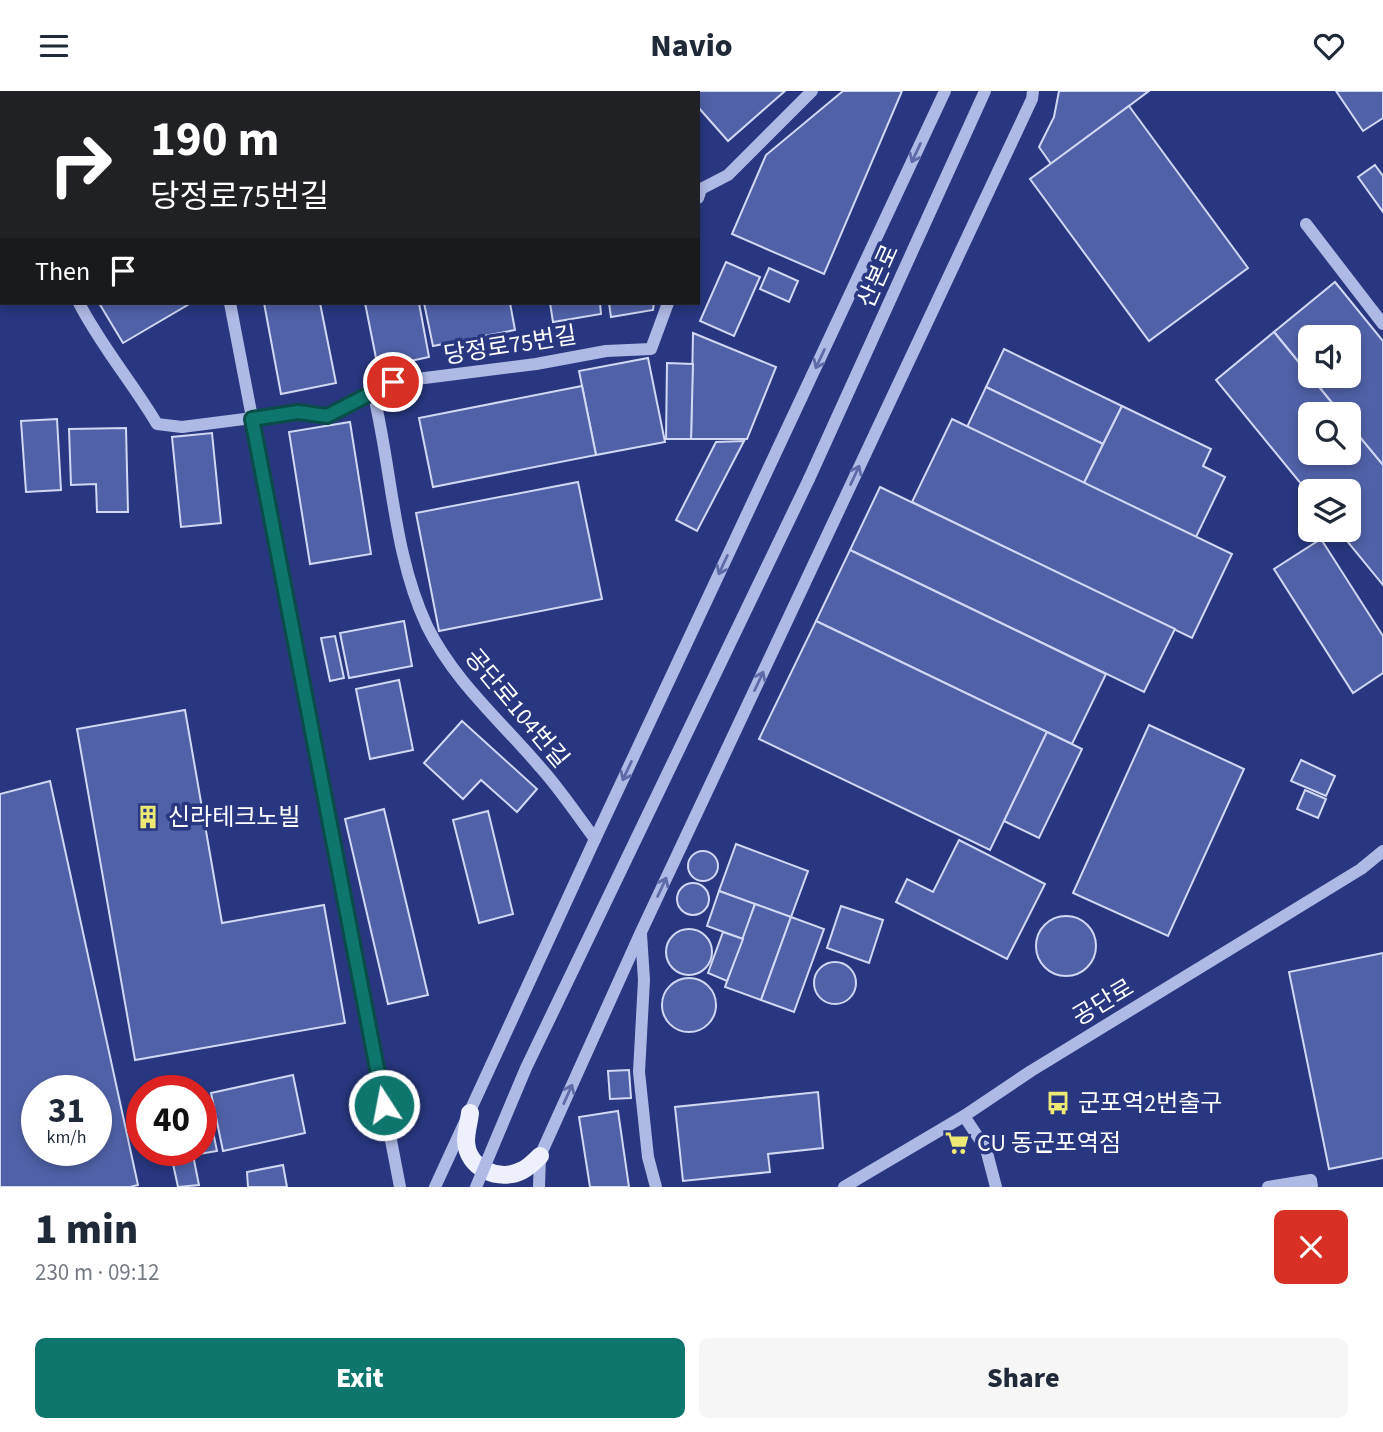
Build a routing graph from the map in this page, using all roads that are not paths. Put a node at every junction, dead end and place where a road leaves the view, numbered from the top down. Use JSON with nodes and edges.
{"nodes":[{"id":1,"x":811,"y":91,"type":"edge"},
{"id":2,"x":945,"y":91,"type":"edge"},
{"id":3,"x":985,"y":91,"type":"edge"},
{"id":4,"x":1033,"y":91,"type":"edge"},
{"id":5,"x":700,"y":192,"type":"edge"},
{"id":6,"x":1306,"y":224,"type":"dead end"},
{"id":7,"x":80,"y":305,"type":"edge"},
{"id":8,"x":230,"y":305,"type":"edge"},
{"id":9,"x":667,"y":305,"type":"edge"},
{"id":10,"x":1383,"y":324,"type":"edge"},
{"id":11,"x":373,"y":393,"type":"junction"},
{"id":12,"x":252,"y":419,"type":"junction"},
{"id":13,"x":595,"y":839,"type":"junction"},
{"id":14,"x":1383,"y":851,"type":"edge"},
{"id":15,"x":641,"y":932,"type":"junction"},
{"id":16,"x":470,"y":1114,"type":"junction"},
{"id":17,"x":964,"y":1116,"type":"junction"},
{"id":18,"x":540,"y":1156,"type":"junction"},
{"id":19,"x":400,"y":1187,"type":"edge"},
{"id":20,"x":435,"y":1187,"type":"edge"},
{"id":21,"x":476,"y":1187,"type":"edge"},
{"id":22,"x":525,"y":1187,"type":"edge"},
{"id":23,"x":539,"y":1187,"type":"edge"},
{"id":24,"x":656,"y":1187,"type":"edge"},
{"id":25,"x":844,"y":1187,"type":"edge"},
{"id":26,"x":996,"y":1187,"type":"edge"},
{"id":27,"x":1268,"y":1187,"type":"edge"},
{"id":28,"x":1312,"y":1187,"type":"edge"}],
"edges":[{"from":1,"to":5,"type":"street"},
{"from":2,"to":13,"type":"street","one_way":true},
{"from":3,"to":21,"type":"street","name":"산본로","bridge":true},
{"from":15,"to":4,"type":"street","one_way":true},
{"from":6,"to":10,"type":"street"},
{"from":7,"to":12,"type":"street","name":"당정로75번길"},
{"from":8,"to":12,"type":"street"},
{"from":9,"to":11,"type":"street","name":"당정로75번길"},
{"from":11,"to":12,"type":"street","name":"당정로75번길"},
{"from":11,"to":13,"type":"street","name":"공단로104번길"},
{"from":12,"to":19,"type":"street"},
{"from":13,"to":16,"type":"street"},
{"from":14,"to":17,"type":"street","name":"공단로"},
{"from":18,"to":15,"type":"street","one_way":true},
{"from":15,"to":24,"type":"street"},
{"from":16,"to":18,"type":"main road"},
{"from":16,"to":20,"type":"street"},
{"from":17,"to":25,"type":"street","name":"공단로"},
{"from":17,"to":26,"type":"street"},
{"from":18,"to":22,"type":"main road"},
{"from":18,"to":23,"type":"street"},
{"from":27,"to":28,"type":"street"}]}
